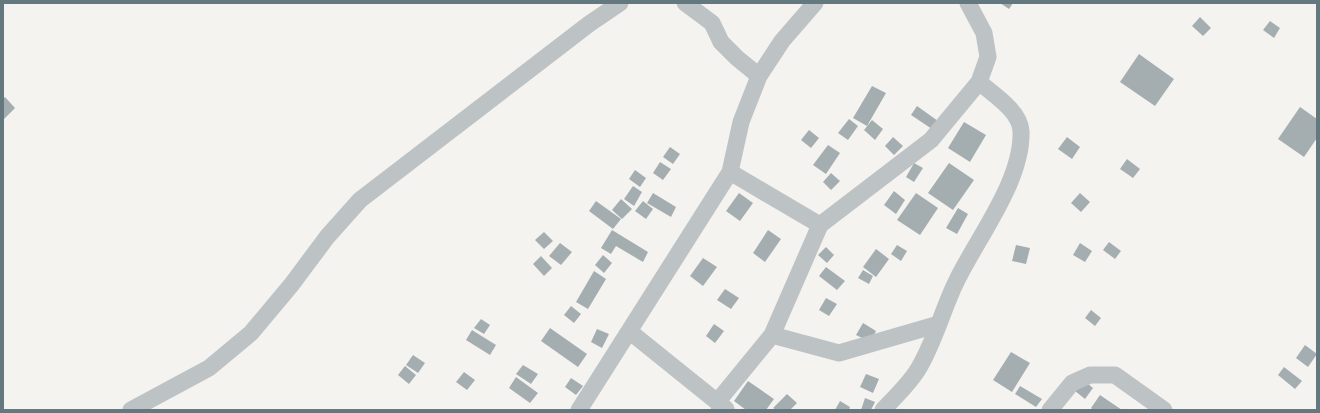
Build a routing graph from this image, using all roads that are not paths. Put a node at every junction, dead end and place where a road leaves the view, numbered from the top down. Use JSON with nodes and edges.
{"nodes":[{"id":1,"x":620,"y":3,"type":"edge"},
{"id":2,"x":685,"y":3,"type":"edge"},
{"id":3,"x":815,"y":3,"type":"edge"},
{"id":4,"x":968,"y":3,"type":"edge"},
{"id":5,"x":759,"y":76,"type":"junction"},
{"id":6,"x":979,"y":82,"type":"junction"},
{"id":7,"x":730,"y":172,"type":"junction"},
{"id":8,"x":820,"y":225,"type":"junction"},
{"id":9,"x":939,"y":324,"type":"junction"},
{"id":10,"x":629,"y":331,"type":"junction"},
{"id":11,"x":772,"y":335,"type":"junction"},
{"id":12,"x":722,"y":407,"type":"edge"},
{"id":13,"x":132,"y":410,"type":"edge"},
{"id":14,"x":579,"y":410,"type":"edge"},
{"id":15,"x":883,"y":410,"type":"edge"},
{"id":16,"x":1050,"y":410,"type":"edge"},
{"id":17,"x":1164,"y":410,"type":"edge"}],
"edges":[{"from":1,"to":13,"type":"street"},
{"from":2,"to":5,"type":"street"},
{"from":3,"to":5,"type":"street"},
{"from":4,"to":6,"type":"street"},
{"from":5,"to":7,"type":"street"},
{"from":6,"to":8,"type":"street"},
{"from":6,"to":9,"type":"street"},
{"from":7,"to":8,"type":"street"},
{"from":7,"to":10,"type":"street"},
{"from":8,"to":11,"type":"street"},
{"from":9,"to":11,"type":"street"},
{"from":9,"to":15,"type":"street"},
{"from":10,"to":12,"type":"street"},
{"from":10,"to":14,"type":"street"},
{"from":11,"to":12,"type":"street"},
{"from":16,"to":17,"type":"street"}]}
